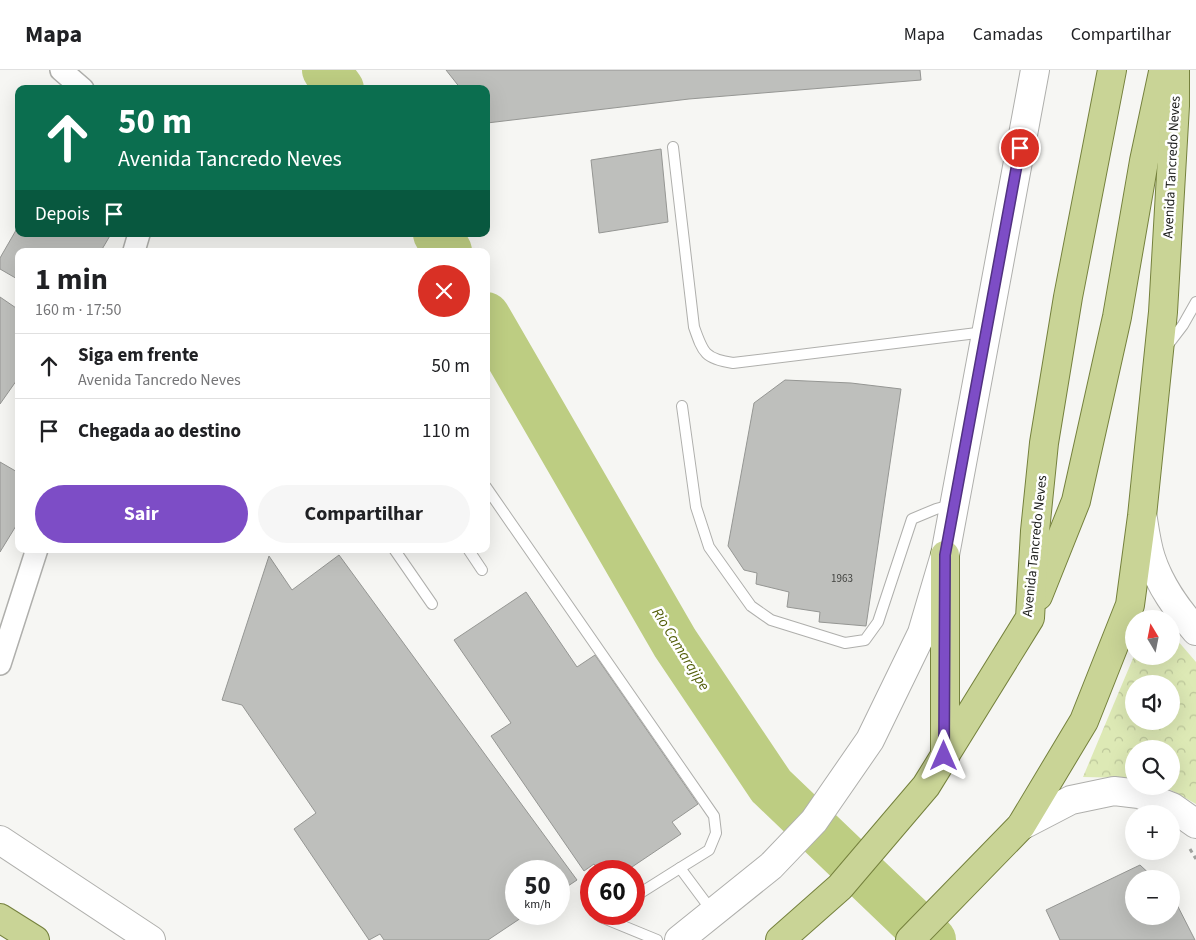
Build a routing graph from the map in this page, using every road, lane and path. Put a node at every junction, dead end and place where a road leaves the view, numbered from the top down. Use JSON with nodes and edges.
{"nodes":[{"id":1,"x":61,"y":70,"type":"edge"},
{"id":2,"x":1035,"y":70,"type":"edge"},
{"id":3,"x":1112,"y":70,"type":"edge"},
{"id":4,"x":1164,"y":70,"type":"edge"},
{"id":5,"x":1175,"y":70,"type":"edge"},
{"id":6,"x":78,"y":85,"type":"edge"},
{"id":7,"x":673,"y":147,"type":"dead end"},
{"id":8,"x":1196,"y":302,"type":"edge"},
{"id":9,"x":986,"y":332,"type":"junction"},
{"id":10,"x":1158,"y":359,"type":"junction"},
{"id":11,"x":682,"y":406,"type":"dead end"},
{"id":12,"x":490,"y":493,"type":"edge"},
{"id":13,"x":955,"y":504,"type":"junction"},
{"id":14,"x":1142,"y":516,"type":"junction"},
{"id":15,"x":36,"y":553,"type":"edge"},
{"id":16,"x":397,"y":553,"type":"edge"},
{"id":17,"x":471,"y":553,"type":"edge"},
{"id":18,"x":945,"y":555,"type":"junction"},
{"id":19,"x":482,"y":570,"type":"dead end"},
{"id":20,"x":432,"y":604,"type":"dead end"},
{"id":21,"x":1030,"y":618,"type":"junction"},
{"id":22,"x":1196,"y":631,"type":"edge"},
{"id":23,"x":0,"y":664,"type":"edge"},
{"id":24,"x":944,"y":756,"type":"junction"},
{"id":25,"x":1196,"y":824,"type":"edge"},
{"id":26,"x":1013,"y":835,"type":"junction"},
{"id":27,"x":0,"y":840,"type":"edge"},
{"id":28,"x":680,"y":868,"type":"junction"},
{"id":29,"x":645,"y":890,"type":"edge"},
{"id":30,"x":714,"y":913,"type":"junction"},
{"id":31,"x":0,"y":918,"type":"edge"},
{"id":32,"x":624,"y":925,"type":"edge"},
{"id":33,"x":35,"y":940,"type":"edge"},
{"id":34,"x":151,"y":940,"type":"edge"},
{"id":35,"x":657,"y":940,"type":"edge"},
{"id":36,"x":679,"y":940,"type":"edge"},
{"id":37,"x":780,"y":940,"type":"edge"},
{"id":38,"x":910,"y":940,"type":"edge"}],
"edges":[{"from":1,"to":6,"type":"street"},
{"from":2,"to":9,"type":"street"},
{"from":3,"to":21,"type":"main road","name":"Avenida Tancredo Neves"},
{"from":4,"to":21,"type":"main road"},
{"from":5,"to":10,"type":"main road","name":"Avenida Tancredo Neves"},
{"from":7,"to":9,"type":"lane"},
{"from":8,"to":10,"type":"lane"},
{"from":9,"to":13,"type":"street"},
{"from":10,"to":14,"type":"main road","name":"Avenida Tancredo Neves"},
{"from":11,"to":13,"type":"lane"},
{"from":12,"to":28,"type":"lane"},
{"from":13,"to":18,"type":"street"},
{"from":14,"to":22,"type":"street"},
{"from":14,"to":26,"type":"main road","name":"Avenida Tancredo Neves"},
{"from":15,"to":23,"type":"street"},
{"from":16,"to":20,"type":"lane"},
{"from":17,"to":19,"type":"lane"},
{"from":18,"to":24,"type":"main road"},
{"from":18,"to":30,"type":"street"},
{"from":21,"to":24,"type":"main road","name":"Avenida Tancredo Neves"},
{"from":24,"to":37,"type":"main road","name":"Avenida Tancredo Neves"},
{"from":25,"to":26,"type":"street"},
{"from":26,"to":38,"type":"main road","name":"Avenida Tancredo Neves"},
{"from":27,"to":34,"type":"street"},
{"from":28,"to":29,"type":"lane"},
{"from":28,"to":30,"type":"lane"},
{"from":30,"to":36,"type":"street"},
{"from":31,"to":33,"type":"main road"},
{"from":32,"to":35,"type":"lane"}]}
